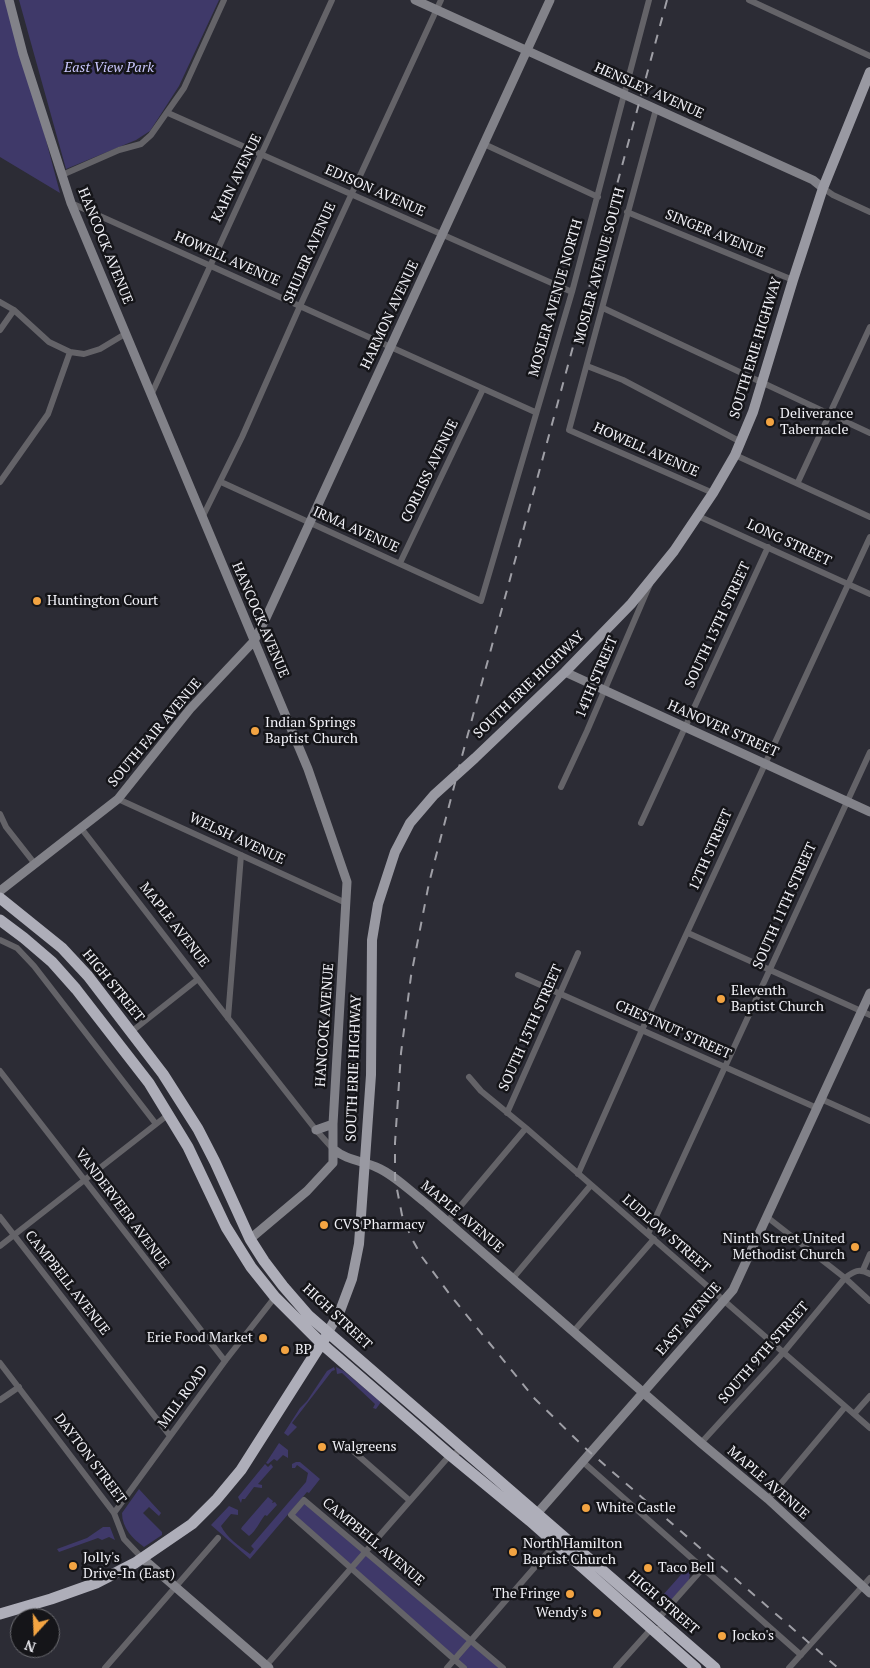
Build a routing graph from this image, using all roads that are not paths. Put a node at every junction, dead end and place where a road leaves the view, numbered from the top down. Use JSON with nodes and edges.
{"nodes":[{"id":1,"x":9,"y":0,"type":"edge"},
{"id":2,"x":224,"y":0,"type":"edge"},
{"id":3,"x":332,"y":0,"type":"edge"},
{"id":4,"x":415,"y":0,"type":"edge"},
{"id":5,"x":441,"y":0,"type":"edge"},
{"id":6,"x":550,"y":0,"type":"edge"},
{"id":7,"x":649,"y":0,"type":"edge"},
{"id":8,"x":749,"y":0,"type":"edge"},
{"id":9,"x":436,"y":10,"type":"junction"},
{"id":10,"x":528,"y":51,"type":"junction"},
{"id":11,"x":870,"y":56,"type":"edge"},
{"id":12,"x":870,"y":72,"type":"edge"},
{"id":13,"x":624,"y":95,"type":"junction"},
{"id":14,"x":656,"y":109,"type":"junction"},
{"id":15,"x":168,"y":113,"type":"junction"},
{"id":16,"x":484,"y":144,"type":"junction"},
{"id":17,"x":262,"y":155,"type":"junction"},
{"id":18,"x":62,"y":175,"type":"junction"},
{"id":19,"x":823,"y":188,"type":"junction"},
{"id":20,"x":351,"y":194,"type":"junction"},
{"id":21,"x":598,"y":197,"type":"junction"},
{"id":22,"x":71,"y":203,"type":"junction"},
{"id":23,"x":627,"y":212,"type":"junction"},
{"id":24,"x":870,"y":212,"type":"edge"},
{"id":25,"x":442,"y":235,"type":"junction"},
{"id":26,"x":210,"y":265,"type":"junction"},
{"id":27,"x":793,"y":280,"type":"junction"},
{"id":28,"x":572,"y":292,"type":"junction"},
{"id":29,"x":0,"y":302,"type":"edge"},
{"id":30,"x":300,"y":306,"type":"junction"},
{"id":31,"x":603,"y":308,"type":"junction"},
{"id":32,"x":14,"y":310,"type":"junction"},
{"id":33,"x":870,"y":327,"type":"edge"},
{"id":34,"x":0,"y":330,"type":"edge"},
{"id":35,"x":125,"y":334,"type":"junction"},
{"id":36,"x":390,"y":346,"type":"junction"},
{"id":37,"x":70,"y":352,"type":"junction"},
{"id":38,"x":587,"y":366,"type":"junction"},
{"id":39,"x":762,"y":384,"type":"junction"},
{"id":40,"x":483,"y":389,"type":"junction"},
{"id":41,"x":152,"y":393,"type":"junction"},
{"id":42,"x":535,"y":412,"type":"junction"},
{"id":43,"x":829,"y":415,"type":"junction"},
{"id":44,"x":569,"y":430,"type":"joint"},
{"id":45,"x":870,"y":433,"type":"edge"},
{"id":46,"x":741,"y":442,"type":"junction"},
{"id":47,"x":735,"y":455,"type":"junction"},
{"id":48,"x":0,"y":482,"type":"edge"},
{"id":49,"x":221,"y":482,"type":"junction"},
{"id":50,"x":798,"y":482,"type":"junction"},
{"id":51,"x":713,"y":493,"type":"junction"},
{"id":52,"x":202,"y":516,"type":"junction"},
{"id":53,"x":698,"y":516,"type":"junction"},
{"id":54,"x":870,"y":517,"type":"edge"},
{"id":55,"x":309,"y":522,"type":"junction"},
{"id":56,"x":870,"y":537,"type":"edge"},
{"id":57,"x":768,"y":546,"type":"junction"},
{"id":58,"x":400,"y":563,"type":"junction"},
{"id":59,"x":654,"y":576,"type":"junction"},
{"id":60,"x":847,"y":584,"type":"junction"},
{"id":61,"x":870,"y":594,"type":"edge"},
{"id":62,"x":481,"y":601,"type":"joint"},
{"id":63,"x":254,"y":640,"type":"junction"},
{"id":64,"x":565,"y":672,"type":"junction"},
{"id":65,"x":604,"y":691,"type":"junction"},
{"id":66,"x":686,"y":727,"type":"junction"},
{"id":67,"x":870,"y":752,"type":"edge"},
{"id":68,"x":765,"y":762,"type":"junction"},
{"id":69,"x":561,"y":787,"type":"dead end"},
{"id":70,"x":118,"y":799,"type":"junction"},
{"id":71,"x":848,"y":802,"type":"junction"},
{"id":72,"x":870,"y":812,"type":"edge"},
{"id":73,"x":0,"y":814,"type":"edge"},
{"id":74,"x":641,"y":823,"type":"dead end"},
{"id":75,"x":81,"y":828,"type":"junction"},
{"id":76,"x":241,"y":855,"type":"junction"},
{"id":77,"x":35,"y":864,"type":"junction"},
{"id":78,"x":0,"y":892,"type":"edge"},
{"id":79,"x":0,"y":898,"type":"edge"},
{"id":80,"x":346,"y":903,"type":"junction"},
{"id":81,"x":0,"y":920,"type":"edge"},
{"id":82,"x":688,"y":932,"type":"junction"},
{"id":83,"x":0,"y":940,"type":"edge"},
{"id":84,"x":578,"y":953,"type":"dead end"},
{"id":85,"x":770,"y":970,"type":"junction"},
{"id":86,"x":518,"y":975,"type":"dead end"},
{"id":87,"x":198,"y":979,"type":"junction"},
{"id":88,"x":560,"y":993,"type":"junction"},
{"id":89,"x":870,"y":993,"type":"edge"},
{"id":90,"x":861,"y":1011,"type":"junction"},
{"id":91,"x":870,"y":1016,"type":"edge"},
{"id":92,"x":228,"y":1018,"type":"junction"},
{"id":93,"x":642,"y":1030,"type":"junction"},
{"id":94,"x":131,"y":1032,"type":"junction"},
{"id":95,"x":725,"y":1067,"type":"junction"},
{"id":96,"x":0,"y":1070,"type":"edge"},
{"id":97,"x":469,"y":1077,"type":"dead end"},
{"id":98,"x":819,"y":1104,"type":"junction"},
{"id":99,"x":507,"y":1113,"type":"junction"},
{"id":100,"x":169,"y":1114,"type":"junction"},
{"id":101,"x":870,"y":1121,"type":"edge"},
{"id":102,"x":156,"y":1124,"type":"junction"},
{"id":103,"x":332,"y":1124,"type":"junction"},
{"id":104,"x":526,"y":1128,"type":"junction"},
{"id":105,"x":316,"y":1130,"type":"junction"},
{"id":106,"x":333,"y":1150,"type":"junction"},
{"id":107,"x":365,"y":1164,"type":"junction"},
{"id":108,"x":578,"y":1174,"type":"junction"},
{"id":109,"x":84,"y":1180,"type":"junction"},
{"id":110,"x":591,"y":1186,"type":"junction"},
{"id":111,"x":0,"y":1217,"type":"edge"},
{"id":112,"x":767,"y":1217,"type":"junction"},
{"id":113,"x":447,"y":1222,"type":"junction"},
{"id":114,"x":14,"y":1235,"type":"junction"},
{"id":115,"x":651,"y":1237,"type":"junction"},
{"id":116,"x":250,"y":1239,"type":"junction"},
{"id":117,"x":0,"y":1246,"type":"edge"},
{"id":118,"x":870,"y":1254,"type":"edge"},
{"id":119,"x":863,"y":1270,"type":"junction"},
{"id":120,"x":870,"y":1274,"type":"edge"},
{"id":121,"x":513,"y":1278,"type":"junction"},
{"id":122,"x":845,"y":1278,"type":"junction"},
{"id":123,"x":275,"y":1297,"type":"junction"},
{"id":124,"x":724,"y":1300,"type":"junction"},
{"id":125,"x":870,"y":1301,"type":"edge"},
{"id":126,"x":328,"y":1332,"type":"junction"},
{"id":127,"x":573,"y":1332,"type":"junction"},
{"id":128,"x":322,"y":1344,"type":"junction"},
{"id":129,"x":783,"y":1353,"type":"junction"},
{"id":130,"x":225,"y":1361,"type":"junction"},
{"id":131,"x":0,"y":1363,"type":"edge"},
{"id":132,"x":18,"y":1387,"type":"junction"},
{"id":133,"x":644,"y":1392,"type":"junction"},
{"id":134,"x":870,"y":1396,"type":"edge"},
{"id":135,"x":0,"y":1400,"type":"edge"},
{"id":136,"x":845,"y":1406,"type":"junction"},
{"id":137,"x":854,"y":1414,"type":"junction"},
{"id":138,"x":870,"y":1428,"type":"edge"},
{"id":139,"x":170,"y":1436,"type":"junction"},
{"id":140,"x":345,"y":1444,"type":"dead end"},
{"id":141,"x":702,"y":1444,"type":"junction"},
{"id":142,"x":464,"y":1450,"type":"junction"},
{"id":143,"x":450,"y":1455,"type":"junction"},
{"id":144,"x":583,"y":1462,"type":"junction"},
{"id":145,"x":409,"y":1500,"type":"junction"},
{"id":146,"x":768,"y":1500,"type":"junction"},
{"id":147,"x":114,"y":1513,"type":"junction"},
{"id":148,"x":534,"y":1517,"type":"junction"},
{"id":149,"x":218,"y":1538,"type":"dead end"},
{"id":150,"x":556,"y":1544,"type":"junction"},
{"id":151,"x":365,"y":1552,"type":"junction"},
{"id":152,"x":142,"y":1558,"type":"junction"},
{"id":153,"x":352,"y":1568,"type":"junction"},
{"id":154,"x":704,"y":1568,"type":"junction"},
{"id":155,"x":870,"y":1578,"type":"edge"},
{"id":156,"x":176,"y":1586,"type":"junction"},
{"id":157,"x":866,"y":1589,"type":"edge"},
{"id":158,"x":0,"y":1614,"type":"edge"},
{"id":159,"x":659,"y":1619,"type":"junction"},
{"id":160,"x":642,"y":1620,"type":"junction"},
{"id":161,"x":651,"y":1629,"type":"junction"},
{"id":162,"x":670,"y":1629,"type":"junction"},
{"id":163,"x":471,"y":1640,"type":"junction"},
{"id":164,"x":801,"y":1654,"type":"junction"},
{"id":165,"x":455,"y":1660,"type":"junction"},
{"id":166,"x":108,"y":1667,"type":"edge"},
{"id":167,"x":266,"y":1667,"type":"edge"},
{"id":168,"x":447,"y":1668,"type":"edge"},
{"id":169,"x":464,"y":1668,"type":"edge"},
{"id":170,"x":503,"y":1668,"type":"edge"},
{"id":171,"x":616,"y":1668,"type":"edge"},
{"id":172,"x":696,"y":1668,"type":"edge"},
{"id":173,"x":715,"y":1668,"type":"edge"},
{"id":174,"x":789,"y":1668,"type":"edge"}],
"edges":[{"from":1,"to":18,"type":"street","name":"HANCOCK AVENUE"},
{"from":2,"to":15,"type":"street"},
{"from":3,"to":17,"type":"street","name":"KAHN AVENUE"},
{"from":4,"to":9,"type":"street","name":"HENSLEY AVENUE"},
{"from":5,"to":9,"type":"street","name":"SHULER AVENUE"},
{"from":6,"to":10,"type":"street","name":"HARMON AVENUE"},
{"from":7,"to":13,"type":"street","name":"MOSLER AVENUE NORTH"},
{"from":8,"to":11,"type":"street"},
{"from":9,"to":10,"type":"street","name":"HENSLEY AVENUE"},
{"from":9,"to":20,"type":"street","name":"SHULER AVENUE"},
{"from":10,"to":13,"type":"street","name":"HENSLEY AVENUE"},
{"from":10,"to":16,"type":"street","name":"HARMON AVENUE"},
{"from":12,"to":19,"type":"main road","name":"SOUTH ERIE HIGHWAY"},
{"from":13,"to":14,"type":"street","name":"HENSLEY AVENUE"},
{"from":13,"to":21,"type":"street","name":"MOSLER AVENUE NORTH"},
{"from":14,"to":19,"type":"street","name":"HENSLEY AVENUE"},
{"from":14,"to":23,"type":"street","name":"MOSLER AVENUE SOUTH"},
{"from":15,"to":17,"type":"street","name":"EDISON AVENUE"},
{"from":15,"to":18,"type":"street"},
{"from":16,"to":21,"type":"street"},
{"from":16,"to":25,"type":"street","name":"HARMON AVENUE"},
{"from":17,"to":20,"type":"street","name":"EDISON AVENUE"},
{"from":17,"to":26,"type":"street","name":"KAHN AVENUE"},
{"from":18,"to":22,"type":"street","name":"HANCOCK AVENUE"},
{"from":19,"to":24,"type":"street","name":"HENSLEY AVENUE"},
{"from":19,"to":27,"type":"main road","name":"SOUTH ERIE HIGHWAY"},
{"from":20,"to":25,"type":"street","name":"EDISON AVENUE"},
{"from":20,"to":30,"type":"street","name":"SHULER AVENUE"},
{"from":21,"to":28,"type":"street","name":"MOSLER AVENUE NORTH"},
{"from":22,"to":26,"type":"street","name":"HOWELL AVENUE"},
{"from":22,"to":35,"type":"street","name":"HANCOCK AVENUE"},
{"from":23,"to":27,"type":"street","name":"SINGER AVENUE"},
{"from":23,"to":31,"type":"street","name":"MOSLER AVENUE SOUTH"},
{"from":25,"to":28,"type":"street","name":"EDISON AVENUE"},
{"from":25,"to":36,"type":"street","name":"HARMON AVENUE"},
{"from":26,"to":30,"type":"street","name":"HOWELL AVENUE"},
{"from":26,"to":41,"type":"street","name":"KAHN AVENUE"},
{"from":27,"to":39,"type":"main road","name":"SOUTH ERIE HIGHWAY"},
{"from":28,"to":42,"type":"street","name":"MOSLER AVENUE NORTH"},
{"from":29,"to":32,"type":"street"},
{"from":30,"to":36,"type":"street","name":"HOWELL AVENUE"},
{"from":30,"to":49,"type":"street","name":"SHULER AVENUE"},
{"from":31,"to":38,"type":"street","name":"MOSLER AVENUE SOUTH"},
{"from":31,"to":39,"type":"street"},
{"from":32,"to":34,"type":"street"},
{"from":32,"to":37,"type":"street"},
{"from":33,"to":43,"type":"street"},
{"from":35,"to":37,"type":"street"},
{"from":35,"to":41,"type":"street","name":"HANCOCK AVENUE"},
{"from":36,"to":40,"type":"street","name":"HOWELL AVENUE"},
{"from":36,"to":55,"type":"street","name":"HARMON AVENUE"},
{"from":37,"to":48,"type":"street"},
{"from":38,"to":44,"type":"street","name":"MOSLER AVENUE SOUTH"},
{"from":38,"to":46,"type":"street"},
{"from":39,"to":43,"type":"street"},
{"from":39,"to":46,"type":"main road","name":"SOUTH ERIE HIGHWAY"},
{"from":40,"to":42,"type":"street","name":"HOWELL AVENUE"},
{"from":40,"to":58,"type":"street","name":"CORLISS AVENUE"},
{"from":41,"to":52,"type":"street","name":"HANCOCK AVENUE"},
{"from":42,"to":62,"type":"street","name":"MOSLER AVENUE NORTH"},
{"from":43,"to":45,"type":"street"},
{"from":43,"to":50,"type":"street"},
{"from":44,"to":51,"type":"street","name":"HOWELL AVENUE"},
{"from":46,"to":47,"type":"main road","name":"SOUTH ERIE HIGHWAY"},
{"from":47,"to":50,"type":"street"},
{"from":47,"to":51,"type":"main road","name":"SOUTH ERIE HIGHWAY"},
{"from":49,"to":52,"type":"street","name":"SHULER AVENUE"},
{"from":49,"to":55,"type":"street","name":"IRMA AVENUE"},
{"from":50,"to":54,"type":"street"},
{"from":51,"to":53,"type":"main road","name":"SOUTH ERIE HIGHWAY"},
{"from":52,"to":63,"type":"street","name":"HANCOCK AVENUE"},
{"from":53,"to":57,"type":"street","name":"LONG STREET"},
{"from":53,"to":59,"type":"main road","name":"SOUTH ERIE HIGHWAY"},
{"from":55,"to":58,"type":"street","name":"IRMA AVENUE"},
{"from":55,"to":63,"type":"street","name":"HARMON AVENUE"},
{"from":56,"to":60,"type":"street","name":"12TH STREET"},
{"from":57,"to":60,"type":"street","name":"LONG STREET"},
{"from":57,"to":66,"type":"street","name":"SOUTH 13TH STREET"},
{"from":58,"to":62,"type":"street","name":"IRMA AVENUE"},
{"from":59,"to":64,"type":"main road","name":"SOUTH ERIE HIGHWAY"},
{"from":59,"to":65,"type":"street","name":"14TH STREET"},
{"from":60,"to":61,"type":"street","name":"LONG STREET"},
{"from":60,"to":68,"type":"street","name":"12TH STREET"},
{"from":63,"to":70,"type":"street","name":"SOUTH FAIR AVENUE"},
{"from":63,"to":80,"type":"street","name":"HANCOCK AVENUE"},
{"from":64,"to":65,"type":"street","name":"HANOVER STREET"},
{"from":64,"to":107,"type":"main road","name":"SOUTH ERIE HIGHWAY"},
{"from":65,"to":66,"type":"street","name":"HANOVER STREET"},
{"from":65,"to":69,"type":"street","name":"14TH STREET"},
{"from":66,"to":68,"type":"street","name":"HANOVER STREET"},
{"from":66,"to":74,"type":"street","name":"SOUTH 13TH STREET"},
{"from":67,"to":71,"type":"street","name":"SOUTH 11TH STREET"},
{"from":68,"to":71,"type":"street","name":"HANOVER STREET"},
{"from":68,"to":82,"type":"street","name":"12TH STREET"},
{"from":70,"to":75,"type":"street","name":"SOUTH FAIR AVENUE"},
{"from":70,"to":76,"type":"street","name":"WELSH AVENUE"},
{"from":71,"to":72,"type":"street","name":"HANOVER STREET"},
{"from":71,"to":85,"type":"street","name":"SOUTH 11TH STREET"},
{"from":73,"to":77,"type":"street"},
{"from":75,"to":77,"type":"street","name":"SOUTH FAIR AVENUE"},
{"from":75,"to":87,"type":"street","name":"MAPLE AVENUE"},
{"from":76,"to":80,"type":"street","name":"WELSH AVENUE"},
{"from":76,"to":92,"type":"street"},
{"from":77,"to":78,"type":"street","name":"SOUTH FAIR AVENUE"},
{"from":79,"to":94,"type":"highway","name":"HIGH STREET"},
{"from":80,"to":103,"type":"street","name":"HANCOCK AVENUE"},
{"from":81,"to":100,"type":"highway","name":"HIGH STREET"},
{"from":82,"to":85,"type":"street"},
{"from":82,"to":93,"type":"street","name":"12TH STREET"},
{"from":83,"to":102,"type":"street"},
{"from":84,"to":88,"type":"street","name":"SOUTH 13TH STREET"},
{"from":85,"to":90,"type":"street"},
{"from":85,"to":95,"type":"street","name":"SOUTH 11TH STREET"},
{"from":86,"to":88,"type":"street","name":"CHESTNUT STREET"},
{"from":87,"to":92,"type":"street","name":"MAPLE AVENUE"},
{"from":87,"to":94,"type":"street"},
{"from":88,"to":93,"type":"street","name":"CHESTNUT STREET"},
{"from":88,"to":99,"type":"street","name":"SOUTH 13TH STREET"},
{"from":89,"to":90,"type":"street","name":"EAST AVENUE"},
{"from":90,"to":91,"type":"street"},
{"from":90,"to":98,"type":"street","name":"EAST AVENUE"},
{"from":92,"to":105,"type":"street","name":"MAPLE AVENUE"},
{"from":93,"to":95,"type":"street","name":"CHESTNUT STREET"},
{"from":93,"to":108,"type":"street","name":"12TH STREET"},
{"from":94,"to":116,"type":"highway","name":"HIGH STREET"},
{"from":95,"to":98,"type":"street","name":"CHESTNUT STREET"},
{"from":95,"to":115,"type":"street","name":"SOUTH 11TH STREET"},
{"from":96,"to":109,"type":"street","name":"VANDERVEER AVENUE"},
{"from":97,"to":99,"type":"street","name":"LUDLOW STREET"},
{"from":98,"to":101,"type":"street","name":"CHESTNUT STREET"},
{"from":98,"to":112,"type":"street","name":"EAST AVENUE"},
{"from":99,"to":104,"type":"street","name":"LUDLOW STREET"},
{"from":100,"to":102,"type":"street"},
{"from":100,"to":123,"type":"highway","name":"HIGH STREET"},
{"from":102,"to":109,"type":"street"},
{"from":103,"to":105,"type":"street"},
{"from":103,"to":106,"type":"street","name":"HANCOCK AVENUE"},
{"from":104,"to":108,"type":"street","name":"LUDLOW STREET"},
{"from":104,"to":113,"type":"street"},
{"from":105,"to":106,"type":"street","name":"MAPLE AVENUE"},
{"from":106,"to":107,"type":"street","name":"MAPLE AVENUE"},
{"from":106,"to":116,"type":"street","name":"HANCOCK AVENUE"},
{"from":107,"to":113,"type":"street","name":"MAPLE AVENUE"},
{"from":107,"to":126,"type":"main road","name":"SOUTH ERIE HIGHWAY"},
{"from":108,"to":110,"type":"street","name":"LUDLOW STREET"},
{"from":109,"to":114,"type":"street"},
{"from":109,"to":130,"type":"street","name":"VANDERVEER AVENUE"},
{"from":110,"to":115,"type":"street","name":"LUDLOW STREET"},
{"from":110,"to":121,"type":"street"},
{"from":111,"to":114,"type":"street","name":"CAMPBELL AVENUE"},
{"from":112,"to":122,"type":"street"},
{"from":112,"to":124,"type":"street","name":"EAST AVENUE"},
{"from":113,"to":121,"type":"street","name":"MAPLE AVENUE"},
{"from":114,"to":117,"type":"street"},
{"from":114,"to":139,"type":"street","name":"CAMPBELL AVENUE"},
{"from":115,"to":124,"type":"street","name":"LUDLOW STREET"},
{"from":115,"to":127,"type":"street","name":"SOUTH 11TH STREET"},
{"from":116,"to":126,"type":"highway","name":"HIGH STREET"},
{"from":118,"to":119,"type":"street"},
{"from":119,"to":120,"type":"street"},
{"from":119,"to":122,"type":"street"},
{"from":121,"to":127,"type":"street","name":"MAPLE AVENUE"},
{"from":122,"to":125,"type":"street"},
{"from":122,"to":129,"type":"street","name":"SOUTH 9TH STREET"},
{"from":123,"to":128,"type":"highway","name":"HIGH STREET"},
{"from":123,"to":130,"type":"street","name":"MILL ROAD"},
{"from":124,"to":129,"type":"street","name":"LUDLOW STREET"},
{"from":124,"to":133,"type":"street","name":"EAST AVENUE"},
{"from":126,"to":128,"type":"highway","name":"SOUTH ERIE HIGHWAY"},
{"from":126,"to":142,"type":"highway","name":"HIGH STREET"},
{"from":127,"to":133,"type":"street","name":"MAPLE AVENUE"},
{"from":128,"to":143,"type":"highway","name":"HIGH STREET"},
{"from":128,"to":152,"type":"highway","name":"SOUTH ERIE HIGHWAY"},
{"from":129,"to":136,"type":"street","name":"LUDLOW STREET"},
{"from":129,"to":141,"type":"street","name":"SOUTH 9TH STREET"},
{"from":130,"to":139,"type":"street","name":"MILL ROAD"},
{"from":131,"to":132,"type":"street","name":"DAYTON STREET"},
{"from":132,"to":135,"type":"street"},
{"from":132,"to":147,"type":"street","name":"DAYTON STREET"},
{"from":133,"to":141,"type":"street","name":"MAPLE AVENUE"},
{"from":133,"to":144,"type":"street","name":"EAST AVENUE"},
{"from":134,"to":137,"type":"street"},
{"from":136,"to":137,"type":"street","name":"LUDLOW STREET"},
{"from":136,"to":146,"type":"street"},
{"from":137,"to":138,"type":"street","name":"LUDLOW STREET"},
{"from":139,"to":147,"type":"street","name":"MILL ROAD"},
{"from":140,"to":145,"type":"street"},
{"from":141,"to":146,"type":"street","name":"MAPLE AVENUE"},
{"from":142,"to":143,"type":"street"},
{"from":142,"to":148,"type":"highway","name":"HIGH STREET"},
{"from":143,"to":145,"type":"street"},
{"from":143,"to":148,"type":"highway","name":"HIGH STREET"},
{"from":144,"to":148,"type":"street","name":"EAST AVENUE"},
{"from":144,"to":154,"type":"street"},
{"from":145,"to":151,"type":"street"},
{"from":146,"to":157,"type":"street","name":"MAPLE AVENUE"},
{"from":147,"to":152,"type":"street","name":"DAYTON STREET"},
{"from":148,"to":150,"type":"highway","name":"HIGH STREET"},
{"from":148,"to":159,"type":"highway","name":"HIGH STREET"},
{"from":149,"to":156,"type":"street"},
{"from":150,"to":160,"type":"highway","name":"HIGH STREET"},
{"from":150,"to":163,"type":"street"},
{"from":151,"to":153,"type":"street"},
{"from":151,"to":153,"type":"street","name":"CAMPBELL AVENUE"},
{"from":151,"to":163,"type":"street","name":"CAMPBELL AVENUE"},
{"from":152,"to":156,"type":"street","name":"DAYTON STREET"},
{"from":152,"to":158,"type":"highway","name":"SOUTH ERIE HIGHWAY"},
{"from":153,"to":165,"type":"street","name":"CAMPBELL AVENUE"},
{"from":153,"to":167,"type":"street"},
{"from":154,"to":159,"type":"street"},
{"from":154,"to":164,"type":"street"},
{"from":155,"to":157,"type":"street"},
{"from":156,"to":166,"type":"street"},
{"from":156,"to":167,"type":"street","name":"DAYTON STREET"},
{"from":157,"to":164,"type":"street"},
{"from":159,"to":160,"type":"street"},
{"from":159,"to":162,"type":"highway","name":"HIGH STREET"},
{"from":160,"to":161,"type":"highway","name":"HIGH STREET"},
{"from":161,"to":162,"type":"street"},
{"from":161,"to":171,"type":"street"},
{"from":161,"to":172,"type":"highway","name":"HIGH STREET"},
{"from":162,"to":173,"type":"highway","name":"HIGH STREET"},
{"from":163,"to":165,"type":"street"},
{"from":163,"to":170,"type":"street","name":"CAMPBELL AVENUE"},
{"from":164,"to":174,"type":"street"},
{"from":165,"to":168,"type":"street"},
{"from":165,"to":169,"type":"street","name":"CAMPBELL AVENUE"}]}
